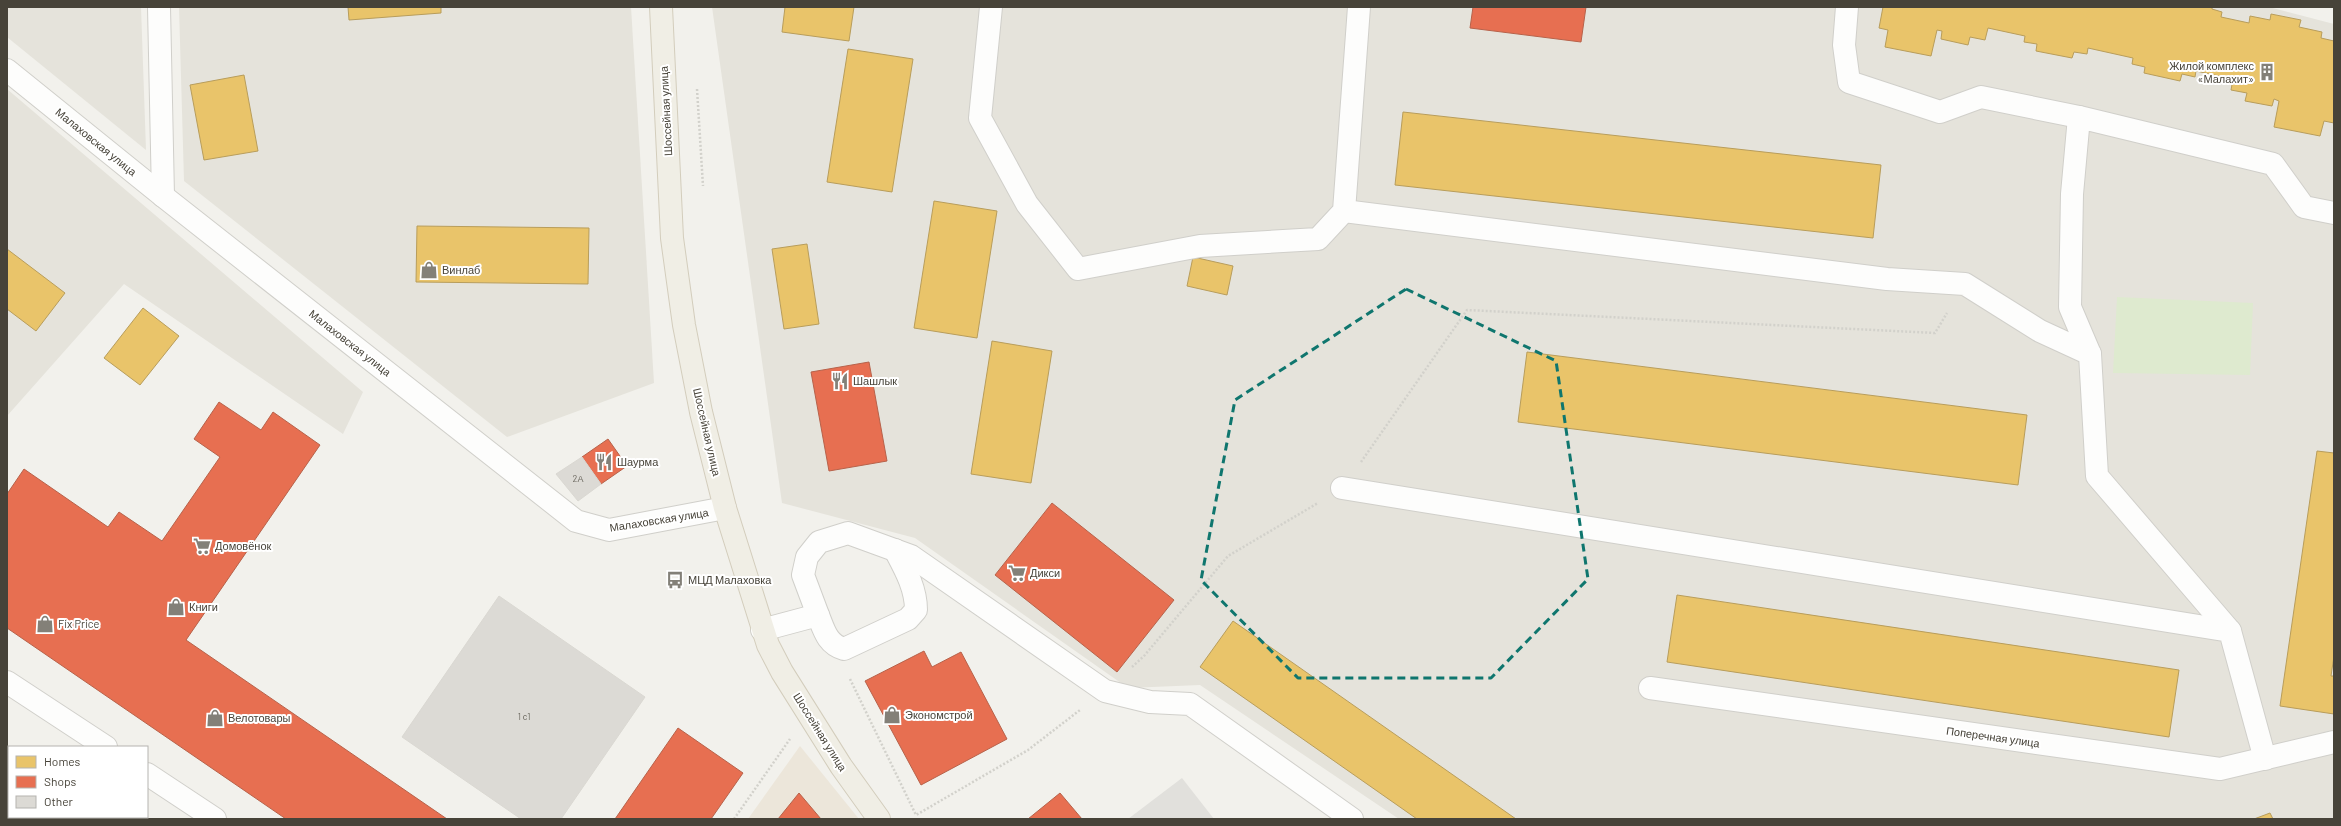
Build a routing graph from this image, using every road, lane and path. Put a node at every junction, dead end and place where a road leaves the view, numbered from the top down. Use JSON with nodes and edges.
{"nodes":[{"id":1,"x":159,"y":7,"type":"edge"},
{"id":2,"x":661,"y":7,"type":"edge"},
{"id":3,"x":991,"y":7,"type":"edge"},
{"id":4,"x":1359,"y":7,"type":"edge"},
{"id":5,"x":1847,"y":7,"type":"edge"},
{"id":6,"x":7,"y":70,"type":"edge"},
{"id":7,"x":696,"y":85,"type":"dead end"},
{"id":8,"x":2080,"y":117,"type":"junction"},
{"id":9,"x":703,"y":186,"type":"dead end"},
{"id":10,"x":163,"y":196,"type":"junction"},
{"id":11,"x":1344,"y":211,"type":"junction"},
{"id":12,"x":2334,"y":213,"type":"edge"},
{"id":13,"x":2090,"y":354,"type":"junction"},
{"id":14,"x":1342,"y":488,"type":"dead end"},
{"id":15,"x":725,"y":508,"type":"junction"},
{"id":16,"x":895,"y":550,"type":"junction"},
{"id":17,"x":818,"y":614,"type":"junction"},
{"id":18,"x":762,"y":630,"type":"junction"},
{"id":19,"x":2230,"y":631,"type":"junction"},
{"id":20,"x":7,"y":682,"type":"edge"},
{"id":21,"x":1650,"y":688,"type":"dead end"},
{"id":22,"x":793,"y":735,"type":"dead end"},
{"id":23,"x":2334,"y":742,"type":"edge"},
{"id":24,"x":104,"y":746,"type":"edge"},
{"id":25,"x":2265,"y":759,"type":"junction"},
{"id":26,"x":148,"y":775,"type":"edge"},
{"id":27,"x":215,"y":819,"type":"edge"},
{"id":28,"x":734,"y":819,"type":"edge"},
{"id":29,"x":879,"y":819,"type":"edge"},
{"id":30,"x":1352,"y":819,"type":"edge"}],
"edges":[{"from":1,"to":10,"type":"street"},
{"from":2,"to":15,"type":"main road","name":"Шоссейная улица"},
{"from":3,"to":11,"type":"street"},
{"from":4,"to":11,"type":"street"},
{"from":5,"to":8,"type":"street"},
{"from":6,"to":10,"type":"street","name":"Малаховская улица"},
{"from":7,"to":9,"type":"path"},
{"from":8,"to":12,"type":"street"},
{"from":8,"to":13,"type":"street"},
{"from":10,"to":15,"type":"street","name":"Малаховская улица"},
{"from":11,"to":13,"type":"street"},
{"from":13,"to":19,"type":"street"},
{"from":14,"to":19,"type":"street"},
{"from":15,"to":18,"type":"main road","name":"Шоссейная улица"},
{"from":16,"to":17,"type":"street"},
{"from":16,"to":17,"type":"street"},
{"from":16,"to":30,"type":"street"},
{"from":17,"to":18,"type":"street"},
{"from":18,"to":29,"type":"main road","name":"Шоссейная улица"},
{"from":19,"to":25,"type":"street"},
{"from":20,"to":24,"type":"street"},
{"from":21,"to":25,"type":"street","name":"Поперечная улица"},
{"from":22,"to":28,"type":"path"},
{"from":23,"to":25,"type":"street","name":"Поперечная улица"},
{"from":26,"to":27,"type":"street"}]}
